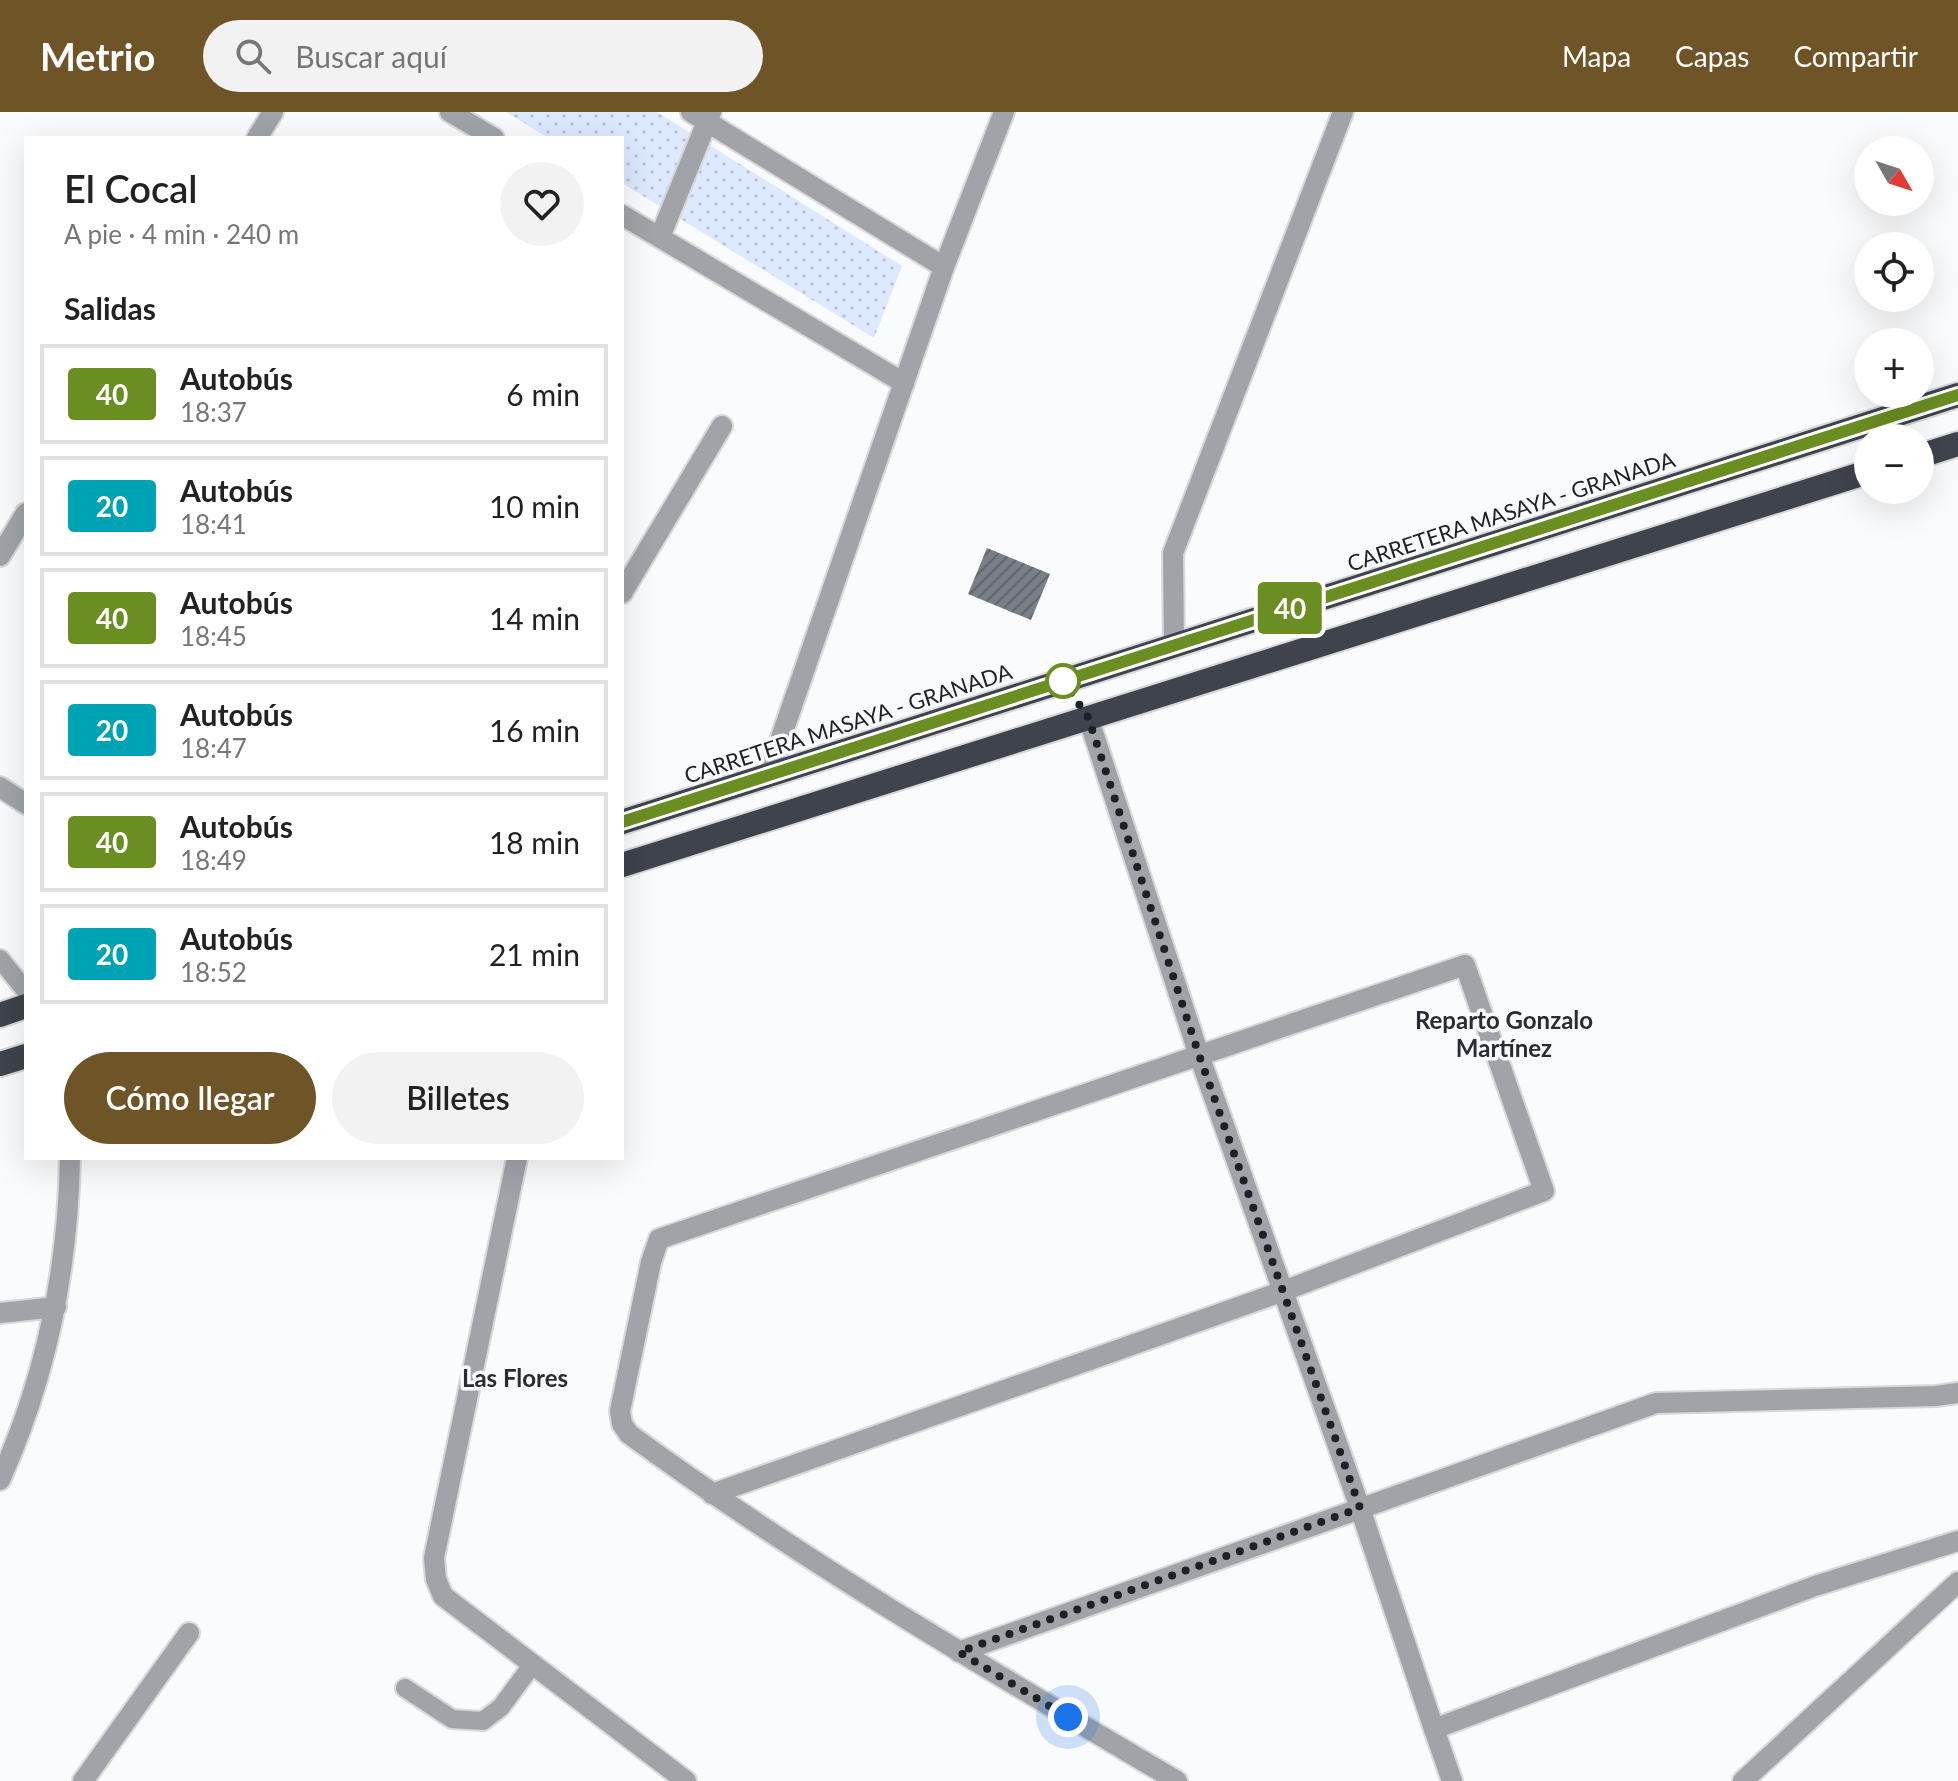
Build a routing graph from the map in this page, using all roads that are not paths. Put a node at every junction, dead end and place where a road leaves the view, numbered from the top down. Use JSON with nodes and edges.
{"nodes":[{"id":1,"x":273,"y":112,"type":"edge"},
{"id":2,"x":450,"y":112,"type":"edge"},
{"id":3,"x":1004,"y":112,"type":"edge"},
{"id":4,"x":1343,"y":112,"type":"edge"},
{"id":5,"x":703,"y":115,"type":"edge"},
{"id":6,"x":258,"y":136,"type":"edge"},
{"id":7,"x":491,"y":136,"type":"edge"},
{"id":8,"x":624,"y":216,"type":"edge"},
{"id":9,"x":660,"y":237,"type":"junction"},
{"id":10,"x":944,"y":267,"type":"junction"},
{"id":11,"x":904,"y":383,"type":"junction"},
{"id":12,"x":1958,"y":395,"type":"edge"},
{"id":13,"x":722,"y":426,"type":"dead end"},
{"id":14,"x":1958,"y":444,"type":"edge"},
{"id":15,"x":1934,"y":452,"type":"edge"},
{"id":16,"x":1854,"y":476,"type":"edge"},
{"id":17,"x":24,"y":516,"type":"edge"},
{"id":18,"x":0,"y":556,"type":"edge"},
{"id":19,"x":624,"y":590,"type":"edge"},
{"id":20,"x":1174,"y":645,"type":"junction"},
{"id":21,"x":1088,"y":717,"type":"junction"},
{"id":22,"x":767,"y":778,"type":"junction"},
{"id":23,"x":0,"y":787,"type":"edge"},
{"id":24,"x":24,"y":803,"type":"edge"},
{"id":25,"x":624,"y":821,"type":"edge"},
{"id":26,"x":624,"y":864,"type":"edge"},
{"id":27,"x":0,"y":959,"type":"edge"},
{"id":28,"x":24,"y":989,"type":"edge"},
{"id":29,"x":24,"y":1007,"type":"edge"},
{"id":30,"x":0,"y":1015,"type":"edge"},
{"id":31,"x":1199,"y":1055,"type":"junction"},
{"id":32,"x":24,"y":1057,"type":"edge"},
{"id":33,"x":0,"y":1064,"type":"edge"},
{"id":34,"x":70,"y":1160,"type":"edge"},
{"id":35,"x":517,"y":1160,"type":"edge"},
{"id":36,"x":1281,"y":1292,"type":"junction"},
{"id":37,"x":56,"y":1307,"type":"junction"},
{"id":38,"x":0,"y":1313,"type":"edge"},
{"id":39,"x":1958,"y":1393,"type":"edge"},
{"id":40,"x":0,"y":1480,"type":"edge"},
{"id":41,"x":712,"y":1494,"type":"junction"},
{"id":42,"x":1360,"y":1508,"type":"junction"},
{"id":43,"x":1958,"y":1541,"type":"edge"},
{"id":44,"x":1958,"y":1582,"type":"edge"},
{"id":45,"x":189,"y":1633,"type":"dead end"},
{"id":46,"x":959,"y":1652,"type":"junction"},
{"id":47,"x":533,"y":1664,"type":"junction"},
{"id":48,"x":405,"y":1688,"type":"dead end"},
{"id":49,"x":1434,"y":1729,"type":"junction"},
{"id":50,"x":83,"y":1781,"type":"edge"},
{"id":51,"x":686,"y":1781,"type":"edge"},
{"id":52,"x":1177,"y":1781,"type":"edge"},
{"id":53,"x":1452,"y":1781,"type":"edge"},
{"id":54,"x":1743,"y":1781,"type":"edge"}],
"edges":[{"from":1,"to":6,"type":"street"},
{"from":2,"to":7,"type":"street"},
{"from":3,"to":10,"type":"street"},
{"from":4,"to":20,"type":"street"},
{"from":5,"to":9,"type":"street"},
{"from":5,"to":10,"type":"street"},
{"from":8,"to":9,"type":"street"},
{"from":9,"to":11,"type":"street"},
{"from":10,"to":11,"type":"street"},
{"from":11,"to":22,"type":"street"},
{"from":12,"to":20,"type":"highway","name":"CARRETERA MASAYA - GRANADA"},
{"from":13,"to":19,"type":"street"},
{"from":14,"to":15,"type":"highway"},
{"from":16,"to":21,"type":"highway"},
{"from":17,"to":18,"type":"street"},
{"from":20,"to":22,"type":"highway","name":"CARRETERA MASAYA - GRANADA"},
{"from":21,"to":26,"type":"highway"},
{"from":21,"to":31,"type":"street"},
{"from":22,"to":25,"type":"highway","name":"CARRETERA MASAYA - GRANADA"},
{"from":23,"to":24,"type":"street"},
{"from":27,"to":28,"type":"lane"},
{"from":29,"to":30,"type":"highway"},
{"from":31,"to":36,"type":"street"},
{"from":31,"to":36,"type":"street"},
{"from":31,"to":41,"type":"street"},
{"from":32,"to":33,"type":"highway"},
{"from":34,"to":37,"type":"street"},
{"from":35,"to":47,"type":"street"},
{"from":36,"to":41,"type":"street"},
{"from":36,"to":42,"type":"street"},
{"from":37,"to":38,"type":"street"},
{"from":37,"to":40,"type":"street"},
{"from":39,"to":42,"type":"street"},
{"from":41,"to":46,"type":"street"},
{"from":42,"to":46,"type":"street"},
{"from":42,"to":49,"type":"street"},
{"from":43,"to":49,"type":"street"},
{"from":44,"to":54,"type":"street"},
{"from":45,"to":50,"type":"street"},
{"from":46,"to":52,"type":"street"},
{"from":47,"to":48,"type":"lane"},
{"from":47,"to":51,"type":"street"},
{"from":49,"to":53,"type":"street"}]}
